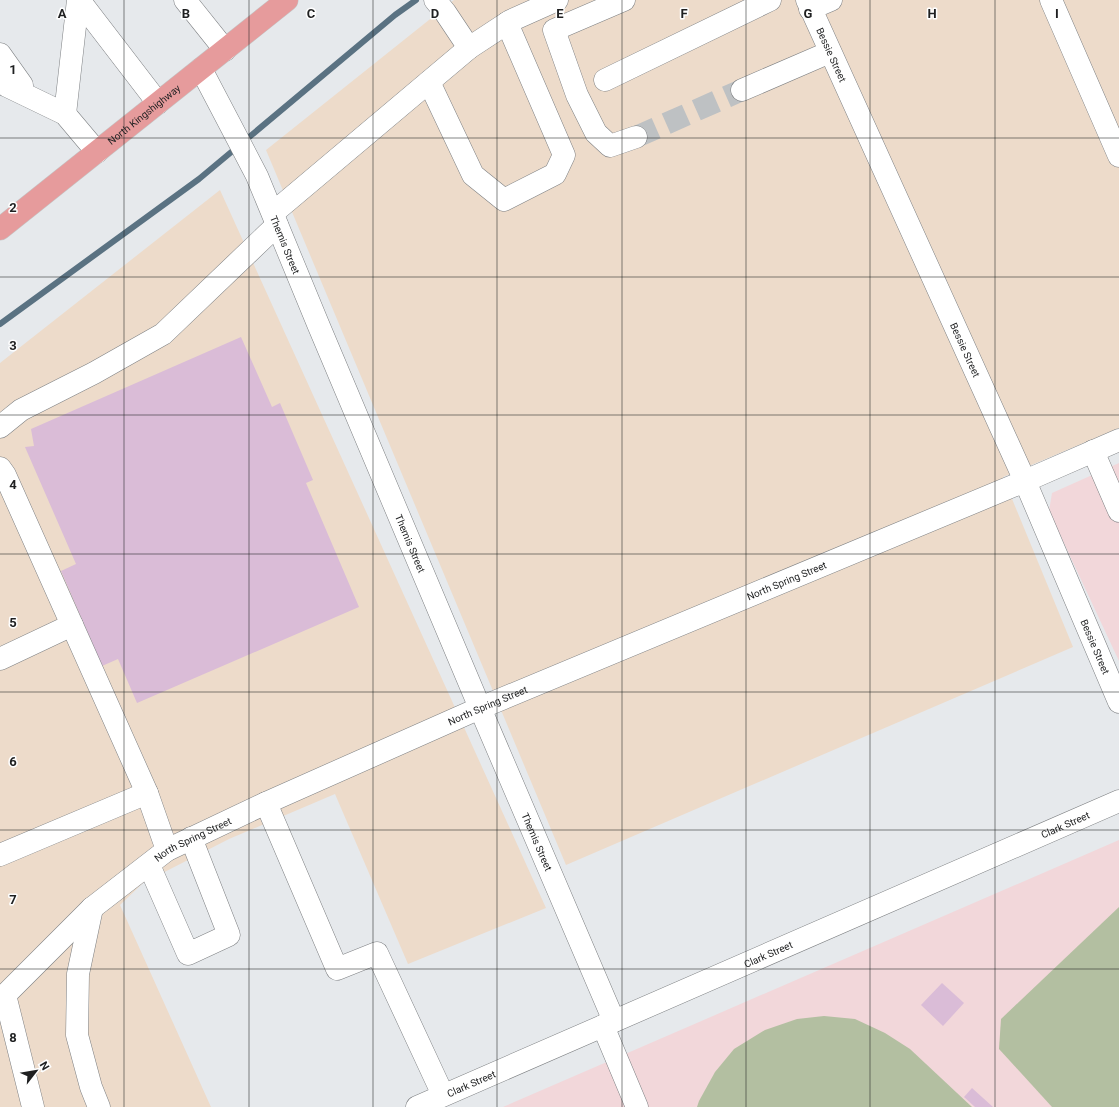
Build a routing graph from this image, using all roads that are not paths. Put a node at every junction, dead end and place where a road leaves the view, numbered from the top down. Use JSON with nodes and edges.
{"nodes":[{"id":1,"x":78,"y":0,"type":"edge"},
{"id":2,"x":185,"y":0,"type":"edge"},
{"id":3,"x":287,"y":0,"type":"edge"},
{"id":4,"x":557,"y":0,"type":"edge"},
{"id":5,"x":624,"y":0,"type":"edge"},
{"id":6,"x":831,"y":0,"type":"edge"},
{"id":7,"x":1051,"y":0,"type":"edge"},
{"id":8,"x":758,"y":3,"type":"edge"},
{"id":9,"x":808,"y":4,"type":"edge"},
{"id":10,"x":440,"y":6,"type":"edge"},
{"id":11,"x":507,"y":23,"type":"junction"},
{"id":12,"x":469,"y":48,"type":"junction"},
{"id":13,"x":225,"y":50,"type":"junction"},
{"id":14,"x":830,"y":52,"type":"junction"},
{"id":15,"x":0,"y":54,"type":"edge"},
{"id":16,"x":201,"y":69,"type":"junction"},
{"id":17,"x":605,"y":80,"type":"dead end"},
{"id":18,"x":429,"y":82,"type":"junction"},
{"id":19,"x":8,"y":87,"type":"edge"},
{"id":20,"x":742,"y":90,"type":"tunnel mouth"},
{"id":21,"x":158,"y":103,"type":"junction"},
{"id":22,"x":65,"y":114,"type":"junction"},
{"id":23,"x":636,"y":137,"type":"tunnel mouth"},
{"id":24,"x":97,"y":152,"type":"junction"},
{"id":25,"x":1119,"y":156,"type":"edge"},
{"id":26,"x":275,"y":219,"type":"junction"},
{"id":27,"x":0,"y":229,"type":"edge"},
{"id":28,"x":0,"y":427,"type":"edge"},
{"id":29,"x":1119,"y":440,"type":"edge"},
{"id":30,"x":1094,"y":451,"type":"junction"},
{"id":31,"x":0,"y":468,"type":"edge"},
{"id":32,"x":1025,"y":481,"type":"junction"},
{"id":33,"x":1117,"y":500,"type":"edge"},
{"id":34,"x":72,"y":625,"type":"junction"},
{"id":35,"x":0,"y":659,"type":"edge"},
{"id":36,"x":1119,"y":702,"type":"edge"},
{"id":37,"x":480,"y":708,"type":"junction"},
{"id":38,"x":147,"y":793,"type":"junction"},
{"id":39,"x":1119,"y":801,"type":"edge"},
{"id":40,"x":266,"y":803,"type":"junction"},
{"id":41,"x":192,"y":838,"type":"junction"},
{"id":42,"x":167,"y":850,"type":"junction"},
{"id":43,"x":0,"y":855,"type":"edge"},
{"id":44,"x":149,"y":865,"type":"junction"},
{"id":45,"x":92,"y":908,"type":"junction"},
{"id":46,"x":609,"y":1023,"type":"junction"},
{"id":47,"x":443,"y":1095,"type":"junction"},
{"id":48,"x":33,"y":1107,"type":"edge"},
{"id":49,"x":100,"y":1107,"type":"edge"},
{"id":50,"x":416,"y":1107,"type":"edge"},
{"id":51,"x":637,"y":1107,"type":"edge"}],
"edges":[{"from":1,"to":21,"type":"street"},
{"from":1,"to":22,"type":"street"},
{"from":2,"to":13,"type":"street"},
{"from":3,"to":13,"type":"main road","name":"North Kingshighway"},
{"from":4,"to":11,"type":"street"},
{"from":5,"to":23,"type":"street"},
{"from":6,"to":9,"type":"street"},
{"from":7,"to":25,"type":"street"},
{"from":8,"to":17,"type":"street"},
{"from":9,"to":14,"type":"street","name":"Bessie Street"},
{"from":10,"to":12,"type":"street"},
{"from":11,"to":12,"type":"street"},
{"from":11,"to":18,"type":"street"},
{"from":12,"to":18,"type":"street"},
{"from":13,"to":16,"type":"main road","name":"North Kingshighway"},
{"from":14,"to":20,"type":"street"},
{"from":14,"to":32,"type":"street","name":"Bessie Street"},
{"from":15,"to":19,"type":"street"},
{"from":16,"to":21,"type":"main road","name":"North Kingshighway"},
{"from":16,"to":26,"type":"street","name":"Themis Street"},
{"from":18,"to":26,"type":"street"},
{"from":19,"to":22,"type":"street"},
{"from":21,"to":24,"type":"main road","name":"North Kingshighway"},
{"from":22,"to":24,"type":"street"},
{"from":24,"to":27,"type":"main road","name":"North Kingshighway"},
{"from":26,"to":28,"type":"street"},
{"from":26,"to":37,"type":"street","name":"Themis Street"},
{"from":29,"to":30,"type":"street","name":"North Spring Street"},
{"from":30,"to":32,"type":"street","name":"North Spring Street"},
{"from":30,"to":33,"type":"street"},
{"from":31,"to":34,"type":"street"},
{"from":32,"to":36,"type":"street","name":"Bessie Street"},
{"from":32,"to":37,"type":"street","name":"North Spring Street"},
{"from":34,"to":35,"type":"street"},
{"from":34,"to":38,"type":"street"},
{"from":37,"to":40,"type":"street","name":"North Spring Street"},
{"from":37,"to":46,"type":"street","name":"Themis Street"},
{"from":38,"to":42,"type":"street"},
{"from":38,"to":43,"type":"street"},
{"from":39,"to":46,"type":"street","name":"Clark Street"},
{"from":40,"to":41,"type":"street","name":"North Spring Street"},
{"from":40,"to":47,"type":"street"},
{"from":41,"to":42,"type":"street","name":"North Spring Street"},
{"from":41,"to":44,"type":"street"},
{"from":42,"to":44,"type":"street","name":"North Spring Street"},
{"from":44,"to":45,"type":"street","name":"North Spring Street"},
{"from":45,"to":48,"type":"street","name":"North Spring Street"},
{"from":45,"to":49,"type":"street"},
{"from":46,"to":47,"type":"street","name":"Clark Street"},
{"from":46,"to":51,"type":"street","name":"Themis Street"},
{"from":47,"to":50,"type":"street","name":"Clark Street"}]}
